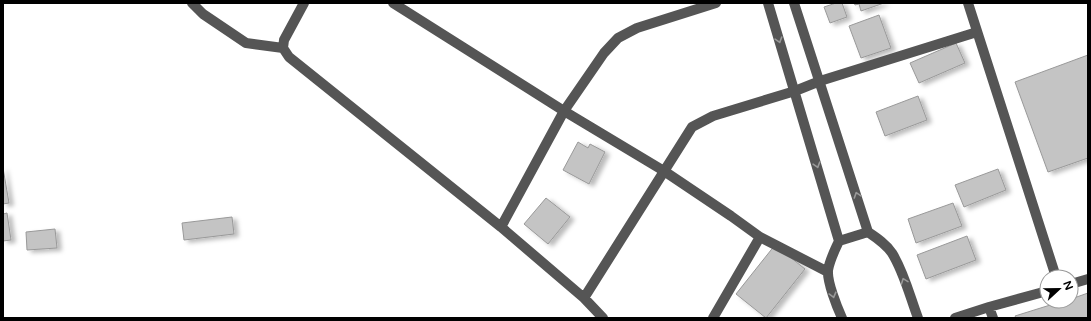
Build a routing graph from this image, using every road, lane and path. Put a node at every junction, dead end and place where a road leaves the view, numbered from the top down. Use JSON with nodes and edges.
{"nodes":[{"id":1,"x":192,"y":3,"type":"edge"},
{"id":2,"x":304,"y":3,"type":"edge"},
{"id":3,"x":393,"y":3,"type":"edge"},
{"id":4,"x":716,"y":3,"type":"edge"},
{"id":5,"x":768,"y":3,"type":"edge"},
{"id":6,"x":794,"y":3,"type":"edge"},
{"id":7,"x":968,"y":3,"type":"edge"},
{"id":8,"x":977,"y":32,"type":"junction"},
{"id":9,"x":284,"y":48,"type":"junction"},
{"id":10,"x":820,"y":81,"type":"junction"},
{"id":11,"x":795,"y":91,"type":"junction"},
{"id":12,"x":564,"y":111,"type":"junction"},
{"id":13,"x":664,"y":171,"type":"junction"},
{"id":14,"x":501,"y":227,"type":"junction"},
{"id":15,"x":868,"y":232,"type":"junction"},
{"id":16,"x":760,"y":237,"type":"junction"},
{"id":17,"x":840,"y":241,"type":"junction"},
{"id":18,"x":1053,"y":269,"type":"edge"},
{"id":19,"x":828,"y":272,"type":"junction"},
{"id":20,"x":1039,"y":293,"type":"edge"},
{"id":21,"x":584,"y":298,"type":"junction"},
{"id":22,"x":989,"y":307,"type":"junction"},
{"id":23,"x":603,"y":318,"type":"edge"},
{"id":24,"x":713,"y":318,"type":"edge"},
{"id":25,"x":842,"y":318,"type":"edge"},
{"id":26,"x":918,"y":318,"type":"edge"},
{"id":27,"x":955,"y":318,"type":"edge"},
{"id":28,"x":993,"y":318,"type":"edge"}],
"edges":[{"from":1,"to":9,"type":"street"},
{"from":2,"to":9,"type":"street"},
{"from":3,"to":12,"type":"street"},
{"from":4,"to":12,"type":"street"},
{"from":5,"to":11,"type":"street","one_way":true},
{"from":6,"to":10,"type":"street"},
{"from":7,"to":8,"type":"street"},
{"from":8,"to":10,"type":"street"},
{"from":8,"to":18,"type":"street"},
{"from":9,"to":14,"type":"street"},
{"from":10,"to":11,"type":"street"},
{"from":15,"to":10,"type":"street","one_way":true},
{"from":11,"to":13,"type":"street"},
{"from":11,"to":17,"type":"street","one_way":true},
{"from":12,"to":13,"type":"street"},
{"from":12,"to":14,"type":"street"},
{"from":13,"to":16,"type":"street"},
{"from":13,"to":21,"type":"street"},
{"from":14,"to":21,"type":"street"},
{"from":15,"to":17,"type":"street"},
{"from":26,"to":15,"type":"street","one_way":true},
{"from":16,"to":19,"type":"street"},
{"from":16,"to":24,"type":"street"},
{"from":17,"to":19,"type":"street"},
{"from":19,"to":25,"type":"street","one_way":true},
{"from":20,"to":22,"type":"street"},
{"from":21,"to":23,"type":"street"},
{"from":22,"to":27,"type":"street"},
{"from":22,"to":28,"type":"street"}]}
